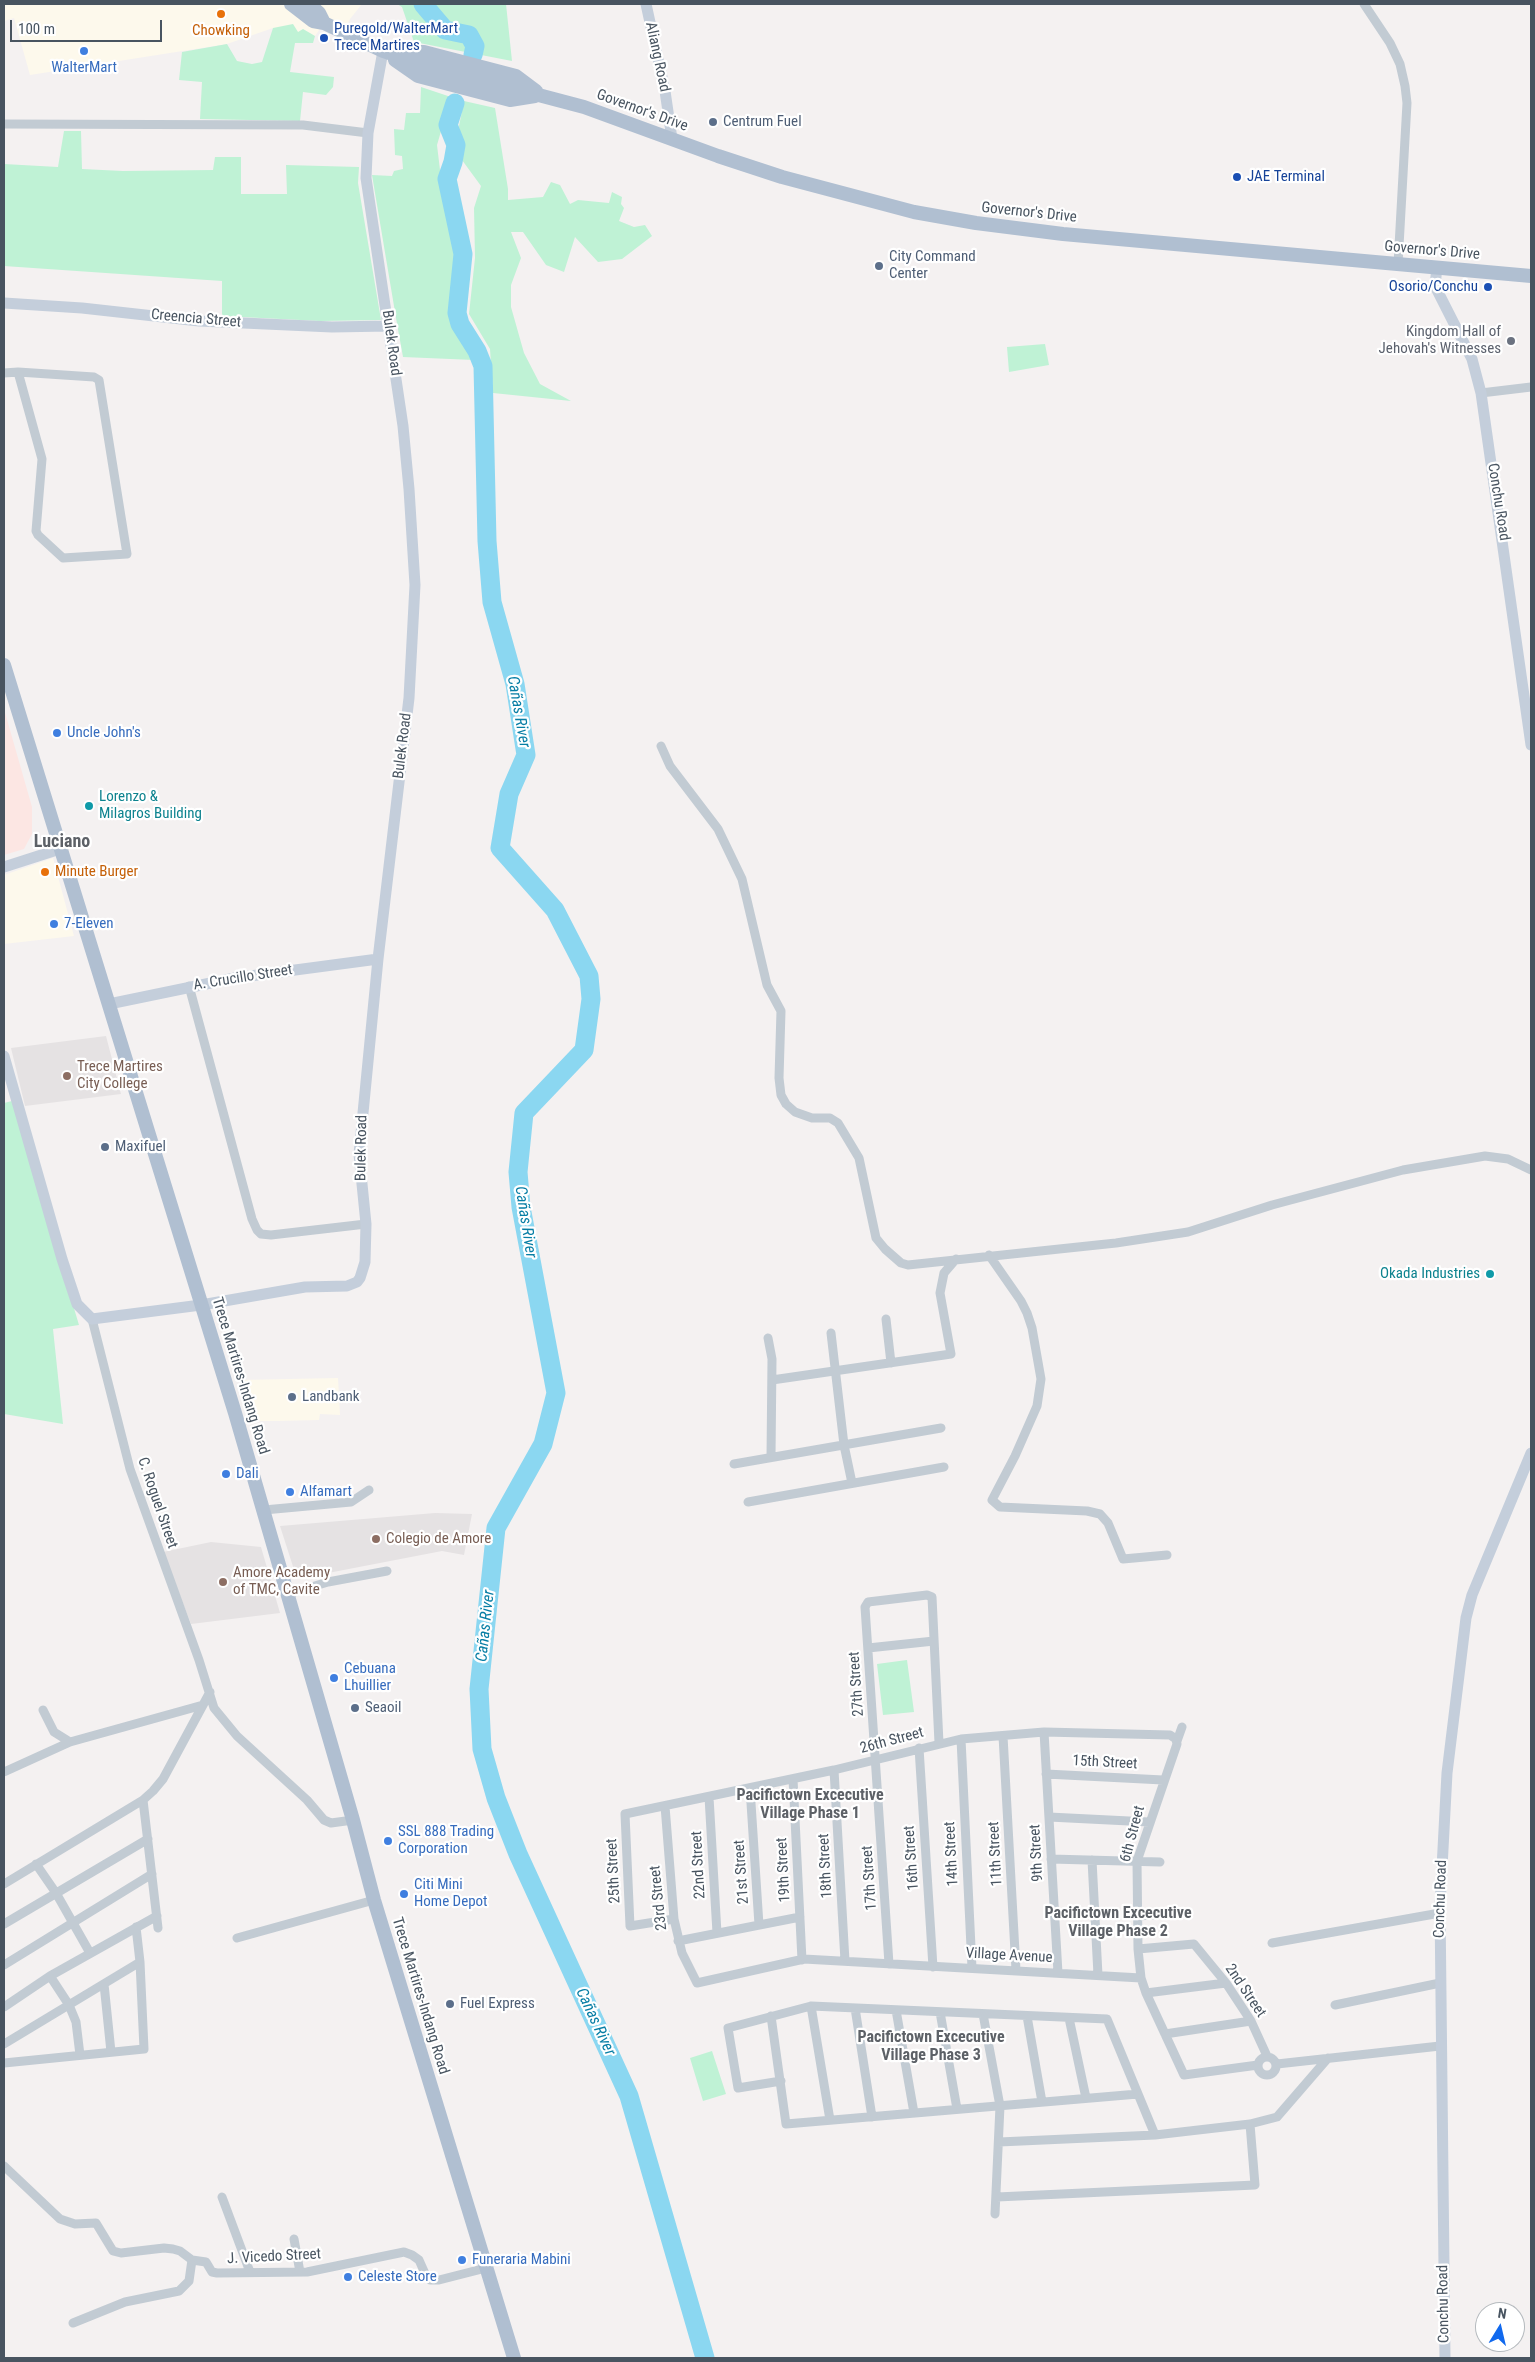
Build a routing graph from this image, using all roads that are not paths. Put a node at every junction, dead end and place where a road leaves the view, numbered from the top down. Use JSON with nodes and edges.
{"nodes":[{"id":1,"x":291,"y":4,"type":"edge"},
{"id":2,"x":309,"y":4,"type":"edge"},
{"id":3,"x":646,"y":4,"type":"edge"},
{"id":4,"x":1364,"y":4,"type":"edge"},
{"id":5,"x":324,"y":23,"type":"junction"},
{"id":6,"x":384,"y":52,"type":"junction"},
{"id":7,"x":4,"y":124,"type":"edge"},
{"id":8,"x":368,"y":134,"type":"junction"},
{"id":9,"x":672,"y":140,"type":"junction"},
{"id":10,"x":1398,"y":264,"type":"junction"},
{"id":11,"x":1437,"y":267,"type":"junction"},
{"id":12,"x":1531,"y":276,"type":"edge"},
{"id":13,"x":4,"y":303,"type":"edge"},
{"id":14,"x":389,"y":326,"type":"junction"},
{"id":15,"x":4,"y":372,"type":"edge"},
{"id":16,"x":18,"y":372,"type":"junction"},
{"id":17,"x":1531,"y":387,"type":"edge"},
{"id":18,"x":1482,"y":393,"type":"junction"},
{"id":19,"x":4,"y":665,"type":"edge"},
{"id":20,"x":1531,"y":745,"type":"edge"},
{"id":21,"x":661,"y":746,"type":"dead end"},
{"id":22,"x":60,"y":849,"type":"junction"},
{"id":23,"x":4,"y":867,"type":"edge"},
{"id":24,"x":378,"y":959,"type":"junction"},
{"id":25,"x":189,"y":986,"type":"junction"},
{"id":26,"x":109,"y":1004,"type":"junction"},
{"id":27,"x":4,"y":1056,"type":"edge"},
{"id":28,"x":1531,"y":1170,"type":"edge"},
{"id":29,"x":366,"y":1224,"type":"junction"},
{"id":30,"x":989,"y":1255,"type":"junction"},
{"id":31,"x":956,"y":1259,"type":"junction"},
{"id":32,"x":201,"y":1305,"type":"junction"},
{"id":33,"x":92,"y":1319,"type":"junction"},
{"id":34,"x":886,"y":1319,"type":"dead end"},
{"id":35,"x":831,"y":1333,"type":"dead end"},
{"id":36,"x":768,"y":1338,"type":"dead end"},
{"id":37,"x":891,"y":1363,"type":"junction"},
{"id":38,"x":836,"y":1371,"type":"junction"},
{"id":39,"x":772,"y":1380,"type":"junction"},
{"id":40,"x":941,"y":1428,"type":"dead end"},
{"id":41,"x":844,"y":1445,"type":"junction"},
{"id":42,"x":1531,"y":1453,"type":"edge"},
{"id":43,"x":771,"y":1457,"type":"junction"},
{"id":44,"x":734,"y":1464,"type":"dead end"},
{"id":45,"x":944,"y":1467,"type":"dead end"},
{"id":46,"x":852,"y":1483,"type":"junction"},
{"id":47,"x":369,"y":1490,"type":"dead end"},
{"id":48,"x":748,"y":1502,"type":"dead end"},
{"id":49,"x":264,"y":1510,"type":"junction"},
{"id":50,"x":1167,"y":1555,"type":"dead end"},
{"id":51,"x":387,"y":1571,"type":"dead end"},
{"id":52,"x":288,"y":1594,"type":"junction"},
{"id":53,"x":934,"y":1640,"type":"junction"},
{"id":54,"x":868,"y":1648,"type":"junction"},
{"id":55,"x":210,"y":1692,"type":"junction"},
{"id":56,"x":203,"y":1705,"type":"junction"},
{"id":57,"x":44,"y":1710,"type":"dead end"},
{"id":58,"x":1182,"y":1728,"type":"dead end"},
{"id":59,"x":1044,"y":1732,"type":"junction"},
{"id":60,"x":1003,"y":1736,"type":"junction"},
{"id":61,"x":1174,"y":1738,"type":"junction"},
{"id":62,"x":960,"y":1739,"type":"junction"},
{"id":63,"x":70,"y":1742,"type":"junction"},
{"id":64,"x":939,"y":1743,"type":"junction"},
{"id":65,"x":919,"y":1748,"type":"junction"},
{"id":66,"x":876,"y":1760,"type":"junction"},
{"id":67,"x":834,"y":1770,"type":"junction"},
{"id":68,"x":4,"y":1772,"type":"edge"},
{"id":69,"x":1046,"y":1774,"type":"junction"},
{"id":70,"x":793,"y":1779,"type":"junction"},
{"id":71,"x":1163,"y":1780,"type":"junction"},
{"id":72,"x":750,"y":1788,"type":"junction"},
{"id":73,"x":710,"y":1797,"type":"junction"},
{"id":74,"x":143,"y":1800,"type":"junction"},
{"id":75,"x":665,"y":1806,"type":"junction"},
{"id":76,"x":625,"y":1814,"type":"joint"},
{"id":77,"x":1049,"y":1817,"type":"junction"},
{"id":78,"x":353,"y":1820,"type":"junction"},
{"id":79,"x":1149,"y":1822,"type":"junction"},
{"id":80,"x":148,"y":1839,"type":"junction"},
{"id":81,"x":1051,"y":1859,"type":"junction"},
{"id":82,"x":1092,"y":1860,"type":"junction"},
{"id":83,"x":1137,"y":1861,"type":"junction"},
{"id":84,"x":1160,"y":1862,"type":"dead end"},
{"id":85,"x":36,"y":1864,"type":"junction"},
{"id":86,"x":152,"y":1874,"type":"junction"},
{"id":87,"x":4,"y":1884,"type":"edge"},
{"id":88,"x":56,"y":1894,"type":"junction"},
{"id":89,"x":374,"y":1900,"type":"junction"},
{"id":90,"x":1178,"y":1913,"type":"dead end"},
{"id":91,"x":1440,"y":1913,"type":"junction"},
{"id":92,"x":157,"y":1916,"type":"junction"},
{"id":93,"x":1138,"y":1916,"type":"junction"},
{"id":94,"x":800,"y":1917,"type":"junction"},
{"id":95,"x":674,"y":1919,"type":"junction"},
{"id":96,"x":74,"y":1923,"type":"junction"},
{"id":97,"x":4,"y":1924,"type":"edge"},
{"id":98,"x":759,"y":1925,"type":"junction"},
{"id":99,"x":136,"y":1927,"type":"junction"},
{"id":100,"x":158,"y":1928,"type":"dead end"},
{"id":101,"x":717,"y":1933,"type":"junction"},
{"id":102,"x":237,"y":1938,"type":"dead end"},
{"id":103,"x":678,"y":1941,"type":"junction"},
{"id":104,"x":1272,"y":1944,"type":"dead end"},
{"id":105,"x":1138,"y":1949,"type":"junction"},
{"id":106,"x":90,"y":1953,"type":"junction"},
{"id":107,"x":802,"y":1960,"type":"junction"},
{"id":108,"x":845,"y":1961,"type":"junction"},
{"id":109,"x":140,"y":1962,"type":"junction"},
{"id":110,"x":889,"y":1964,"type":"junction"},
{"id":111,"x":4,"y":1965,"type":"edge"},
{"id":112,"x":933,"y":1966,"type":"junction"},
{"id":113,"x":972,"y":1968,"type":"junction"},
{"id":114,"x":1016,"y":1970,"type":"junction"},
{"id":115,"x":1058,"y":1973,"type":"junction"},
{"id":116,"x":1098,"y":1975,"type":"junction"},
{"id":117,"x":50,"y":1976,"type":"junction"},
{"id":118,"x":1141,"y":1978,"type":"junction"},
{"id":119,"x":697,"y":1983,"type":"joint"},
{"id":120,"x":1226,"y":1983,"type":"junction"},
{"id":121,"x":1440,"y":1983,"type":"junction"},
{"id":122,"x":104,"y":1984,"type":"junction"},
{"id":123,"x":1146,"y":1993,"type":"junction"},
{"id":124,"x":69,"y":2005,"type":"junction"},
{"id":125,"x":1335,"y":2005,"type":"dead end"},
{"id":126,"x":4,"y":2006,"type":"edge"},
{"id":127,"x":811,"y":2006,"type":"junction"},
{"id":128,"x":855,"y":2008,"type":"junction"},
{"id":129,"x":896,"y":2010,"type":"junction"},
{"id":130,"x":940,"y":2012,"type":"junction"},
{"id":131,"x":983,"y":2014,"type":"junction"},
{"id":132,"x":772,"y":2016,"type":"junction"},
{"id":133,"x":1027,"y":2016,"type":"junction"},
{"id":134,"x":1069,"y":2018,"type":"junction"},
{"id":135,"x":1250,"y":2021,"type":"junction"},
{"id":136,"x":1165,"y":2034,"type":"junction"},
{"id":137,"x":4,"y":2044,"type":"edge"},
{"id":138,"x":1440,"y":2046,"type":"junction"},
{"id":139,"x":111,"y":2052,"type":"junction"},
{"id":140,"x":80,"y":2055,"type":"junction"},
{"id":141,"x":1266,"y":2056,"type":"junction"},
{"id":142,"x":1328,"y":2058,"type":"junction"},
{"id":143,"x":4,"y":2063,"type":"edge"},
{"id":144,"x":1277,"y":2064,"type":"junction"},
{"id":145,"x":1258,"y":2065,"type":"junction"},
{"id":146,"x":781,"y":2081,"type":"junction"},
{"id":147,"x":1138,"y":2094,"type":"junction"},
{"id":148,"x":1086,"y":2098,"type":"junction"},
{"id":149,"x":1042,"y":2102,"type":"junction"},
{"id":150,"x":1000,"y":2106,"type":"junction"},
{"id":151,"x":957,"y":2110,"type":"junction"},
{"id":152,"x":914,"y":2113,"type":"junction"},
{"id":153,"x":872,"y":2117,"type":"junction"},
{"id":154,"x":830,"y":2120,"type":"junction"},
{"id":155,"x":1250,"y":2124,"type":"junction"},
{"id":156,"x":1155,"y":2135,"type":"junction"},
{"id":157,"x":999,"y":2142,"type":"junction"},
{"id":158,"x":4,"y":2166,"type":"edge"},
{"id":159,"x":222,"y":2197,"type":"dead end"},
{"id":160,"x":997,"y":2197,"type":"junction"},
{"id":161,"x":995,"y":2214,"type":"dead end"},
{"id":162,"x":294,"y":2239,"type":"dead end"},
{"id":163,"x":192,"y":2260,"type":"junction"},
{"id":164,"x":486,"y":2268,"type":"junction"},
{"id":165,"x":250,"y":2272,"type":"junction"},
{"id":166,"x":300,"y":2272,"type":"junction"},
{"id":167,"x":73,"y":2323,"type":"dead end"},
{"id":168,"x":514,"y":2358,"type":"edge"},
{"id":169,"x":1445,"y":2358,"type":"edge"}],
"edges":[{"from":1,"to":5,"type":"main road","name":"Governor's Drive"},
{"from":2,"to":5,"type":"main road","name":"Governor's Drive"},
{"from":3,"to":9,"type":"main road","name":"Aliang Road"},
{"from":4,"to":10,"type":"street"},
{"from":5,"to":6,"type":"main road","name":"Governor's Drive"},
{"from":6,"to":8,"type":"main road","name":"Bulek Road"},
{"from":6,"to":9,"type":"main road","name":"Governor's Drive"},
{"from":7,"to":8,"type":"street"},
{"from":8,"to":14,"type":"main road","name":"Bulek Road"},
{"from":9,"to":10,"type":"main road","name":"Governor's Drive"},
{"from":10,"to":11,"type":"main road","name":"Governor's Drive"},
{"from":11,"to":12,"type":"main road","name":"Governor's Drive"},
{"from":11,"to":18,"type":"main road","name":"Conchu Road"},
{"from":13,"to":14,"type":"main road","name":"Creencia Street"},
{"from":14,"to":24,"type":"main road","name":"Bulek Road"},
{"from":15,"to":16,"type":"street"},
{"from":16,"to":16,"type":"street"},
{"from":17,"to":18,"type":"street"},
{"from":18,"to":20,"type":"main road","name":"Conchu Road"},
{"from":19,"to":22,"type":"main road","name":"Trece Martires-Indang Road"},
{"from":21,"to":31,"type":"street"},
{"from":22,"to":23,"type":"main road"},
{"from":22,"to":26,"type":"main road","name":"Trece Martires-Indang Road"},
{"from":24,"to":25,"type":"main road","name":"A. Crucillo Street"},
{"from":24,"to":29,"type":"main road","name":"Bulek Road"},
{"from":25,"to":26,"type":"main road","name":"A. Crucillo Street"},
{"from":25,"to":29,"type":"street"},
{"from":26,"to":32,"type":"main road","name":"Trece Martires-Indang Road"},
{"from":27,"to":33,"type":"main road"},
{"from":28,"to":30,"type":"street"},
{"from":29,"to":32,"type":"main road","name":"Bulek Road"},
{"from":30,"to":31,"type":"street"},
{"from":30,"to":50,"type":"street"},
{"from":31,"to":37,"type":"street"},
{"from":32,"to":33,"type":"main road","name":"Bulek Road"},
{"from":32,"to":49,"type":"main road","name":"Trece Martires-Indang Road"},
{"from":33,"to":55,"type":"street","name":"C. Roguel Street"},
{"from":34,"to":37,"type":"street"},
{"from":35,"to":38,"type":"street"},
{"from":36,"to":39,"type":"street"},
{"from":37,"to":38,"type":"street"},
{"from":38,"to":39,"type":"street"},
{"from":38,"to":41,"type":"street"},
{"from":39,"to":43,"type":"street"},
{"from":40,"to":41,"type":"street"},
{"from":41,"to":43,"type":"street"},
{"from":41,"to":46,"type":"street"},
{"from":42,"to":91,"type":"main road","name":"Conchu Road"},
{"from":43,"to":44,"type":"street"},
{"from":45,"to":46,"type":"street"},
{"from":46,"to":48,"type":"street"},
{"from":47,"to":49,"type":"street"},
{"from":49,"to":52,"type":"main road","name":"Trece Martires-Indang Road"},
{"from":51,"to":52,"type":"street"},
{"from":52,"to":78,"type":"main road","name":"Trece Martires-Indang Road"},
{"from":53,"to":54,"type":"street"},
{"from":53,"to":54,"type":"street","name":"27th Street"},
{"from":53,"to":64,"type":"street"},
{"from":54,"to":66,"type":"street","name":"27th Street"},
{"from":55,"to":56,"type":"street"},
{"from":55,"to":78,"type":"street","name":"C. Roguel Street"},
{"from":56,"to":63,"type":"street"},
{"from":56,"to":74,"type":"street"},
{"from":57,"to":63,"type":"street"},
{"from":58,"to":61,"type":"street","name":"6th Street"},
{"from":59,"to":60,"type":"street","name":"26th Street"},
{"from":59,"to":61,"type":"street","name":"26th Street"},
{"from":59,"to":69,"type":"street","name":"9th Street"},
{"from":60,"to":62,"type":"street","name":"26th Street"},
{"from":60,"to":114,"type":"street","name":"11th Street"},
{"from":61,"to":71,"type":"street","name":"6th Street"},
{"from":62,"to":64,"type":"street","name":"26th Street"},
{"from":62,"to":113,"type":"street","name":"14th Street"},
{"from":63,"to":68,"type":"street"},
{"from":64,"to":65,"type":"street","name":"26th Street"},
{"from":65,"to":66,"type":"street","name":"26th Street"},
{"from":65,"to":112,"type":"street","name":"16th Street"},
{"from":66,"to":67,"type":"street","name":"26th Street"},
{"from":66,"to":110,"type":"street","name":"17th Street"},
{"from":67,"to":70,"type":"street","name":"26th Street"},
{"from":67,"to":108,"type":"street","name":"18th Street"},
{"from":69,"to":71,"type":"street","name":"15th Street"},
{"from":69,"to":77,"type":"street","name":"9th Street"},
{"from":70,"to":72,"type":"street","name":"26th Street"},
{"from":70,"to":94,"type":"street","name":"19th Street"},
{"from":71,"to":79,"type":"street","name":"6th Street"},
{"from":72,"to":73,"type":"street","name":"26th Street"},
{"from":72,"to":98,"type":"street","name":"21st Street"},
{"from":73,"to":75,"type":"street","name":"26th Street"},
{"from":73,"to":101,"type":"street","name":"22nd Street"},
{"from":74,"to":80,"type":"street"},
{"from":74,"to":85,"type":"street"},
{"from":75,"to":76,"type":"street","name":"26th Street"},
{"from":75,"to":95,"type":"street","name":"23rd Street"},
{"from":76,"to":95,"type":"street","name":"25th Street"},
{"from":77,"to":79,"type":"street"},
{"from":77,"to":81,"type":"street","name":"9th Street"},
{"from":78,"to":89,"type":"main road","name":"Trece Martires-Indang Road"},
{"from":79,"to":83,"type":"street","name":"6th Street"},
{"from":80,"to":86,"type":"street"},
{"from":80,"to":88,"type":"street"},
{"from":81,"to":82,"type":"street"},
{"from":81,"to":115,"type":"street","name":"9th Street"},
{"from":82,"to":83,"type":"street"},
{"from":82,"to":116,"type":"street"},
{"from":83,"to":84,"type":"street"},
{"from":83,"to":93,"type":"street","name":"6th Street"},
{"from":85,"to":87,"type":"street"},
{"from":85,"to":88,"type":"street"},
{"from":86,"to":92,"type":"street"},
{"from":86,"to":96,"type":"street"},
{"from":88,"to":96,"type":"street"},
{"from":88,"to":97,"type":"street"},
{"from":89,"to":102,"type":"street"},
{"from":89,"to":164,"type":"main road","name":"Trece Martires-Indang Road"},
{"from":90,"to":93,"type":"street"},
{"from":91,"to":104,"type":"street"},
{"from":91,"to":121,"type":"main road","name":"Conchu Road"},
{"from":92,"to":99,"type":"street"},
{"from":92,"to":100,"type":"street"},
{"from":93,"to":105,"type":"street","name":"6th Street"},
{"from":94,"to":98,"type":"street"},
{"from":94,"to":107,"type":"street","name":"19th Street"},
{"from":95,"to":103,"type":"street","name":"23rd Street"},
{"from":96,"to":106,"type":"street"},
{"from":96,"to":111,"type":"street"},
{"from":98,"to":101,"type":"street"},
{"from":99,"to":106,"type":"street"},
{"from":99,"to":109,"type":"street"},
{"from":101,"to":103,"type":"street"},
{"from":103,"to":119,"type":"street","name":"23rd Street"},
{"from":105,"to":118,"type":"street","name":"6th Street"},
{"from":105,"to":120,"type":"street","name":"2nd Street"},
{"from":106,"to":117,"type":"street"},
{"from":107,"to":108,"type":"street","name":"Village Avenue"},
{"from":107,"to":119,"type":"street","name":"Village Avenue"},
{"from":108,"to":110,"type":"street","name":"Village Avenue"},
{"from":109,"to":122,"type":"street"},
{"from":109,"to":139,"type":"street"},
{"from":110,"to":112,"type":"street","name":"Village Avenue"},
{"from":112,"to":113,"type":"street","name":"Village Avenue"},
{"from":113,"to":114,"type":"street","name":"Village Avenue"},
{"from":114,"to":115,"type":"street","name":"Village Avenue"},
{"from":115,"to":116,"type":"street","name":"Village Avenue"},
{"from":116,"to":118,"type":"street","name":"Village Avenue"},
{"from":117,"to":124,"type":"street"},
{"from":117,"to":126,"type":"street"},
{"from":118,"to":123,"type":"street"},
{"from":120,"to":123,"type":"street"},
{"from":120,"to":135,"type":"street","name":"2nd Street"},
{"from":121,"to":125,"type":"street"},
{"from":121,"to":138,"type":"main road","name":"Conchu Road"},
{"from":122,"to":124,"type":"street"},
{"from":122,"to":139,"type":"street"},
{"from":123,"to":136,"type":"street"},
{"from":124,"to":137,"type":"street"},
{"from":124,"to":140,"type":"street"},
{"from":127,"to":128,"type":"street"},
{"from":127,"to":132,"type":"street"},
{"from":127,"to":154,"type":"street"},
{"from":128,"to":129,"type":"street"},
{"from":128,"to":153,"type":"street"},
{"from":129,"to":130,"type":"street"},
{"from":129,"to":152,"type":"street"},
{"from":130,"to":131,"type":"street"},
{"from":130,"to":151,"type":"street"},
{"from":131,"to":133,"type":"street"},
{"from":131,"to":150,"type":"street"},
{"from":132,"to":146,"type":"street"},
{"from":132,"to":146,"type":"street"},
{"from":133,"to":134,"type":"street"},
{"from":133,"to":149,"type":"street"},
{"from":134,"to":147,"type":"street"},
{"from":134,"to":148,"type":"street"},
{"from":135,"to":136,"type":"street"},
{"from":135,"to":141,"type":"street","name":"2nd Street"},
{"from":136,"to":145,"type":"street"},
{"from":138,"to":142,"type":"street"},
{"from":138,"to":169,"type":"main road","name":"Conchu Road"},
{"from":139,"to":140,"type":"street"},
{"from":140,"to":143,"type":"street"},
{"from":141,"to":144,"type":"street"},
{"from":141,"to":145,"type":"street"},
{"from":142,"to":144,"type":"street"},
{"from":142,"to":155,"type":"street"},
{"from":144,"to":145,"type":"street"},
{"from":146,"to":154,"type":"street"},
{"from":147,"to":148,"type":"street"},
{"from":147,"to":156,"type":"street"},
{"from":148,"to":149,"type":"street"},
{"from":149,"to":150,"type":"street"},
{"from":150,"to":151,"type":"street"},
{"from":150,"to":157,"type":"street"},
{"from":151,"to":152,"type":"street"},
{"from":152,"to":153,"type":"street"},
{"from":153,"to":154,"type":"street"},
{"from":155,"to":156,"type":"street"},
{"from":155,"to":160,"type":"street"},
{"from":156,"to":157,"type":"street"},
{"from":157,"to":160,"type":"street"},
{"from":158,"to":163,"type":"street","name":"J. Vicedo Street"},
{"from":159,"to":165,"type":"street"},
{"from":160,"to":161,"type":"street"},
{"from":162,"to":166,"type":"street"},
{"from":163,"to":165,"type":"street","name":"J. Vicedo Street"},
{"from":163,"to":167,"type":"street"},
{"from":164,"to":166,"type":"street","name":"J. Vicedo Street"},
{"from":164,"to":168,"type":"main road","name":"Trece Martires-Indang Road"},
{"from":165,"to":166,"type":"street","name":"J. Vicedo Street"}]}
